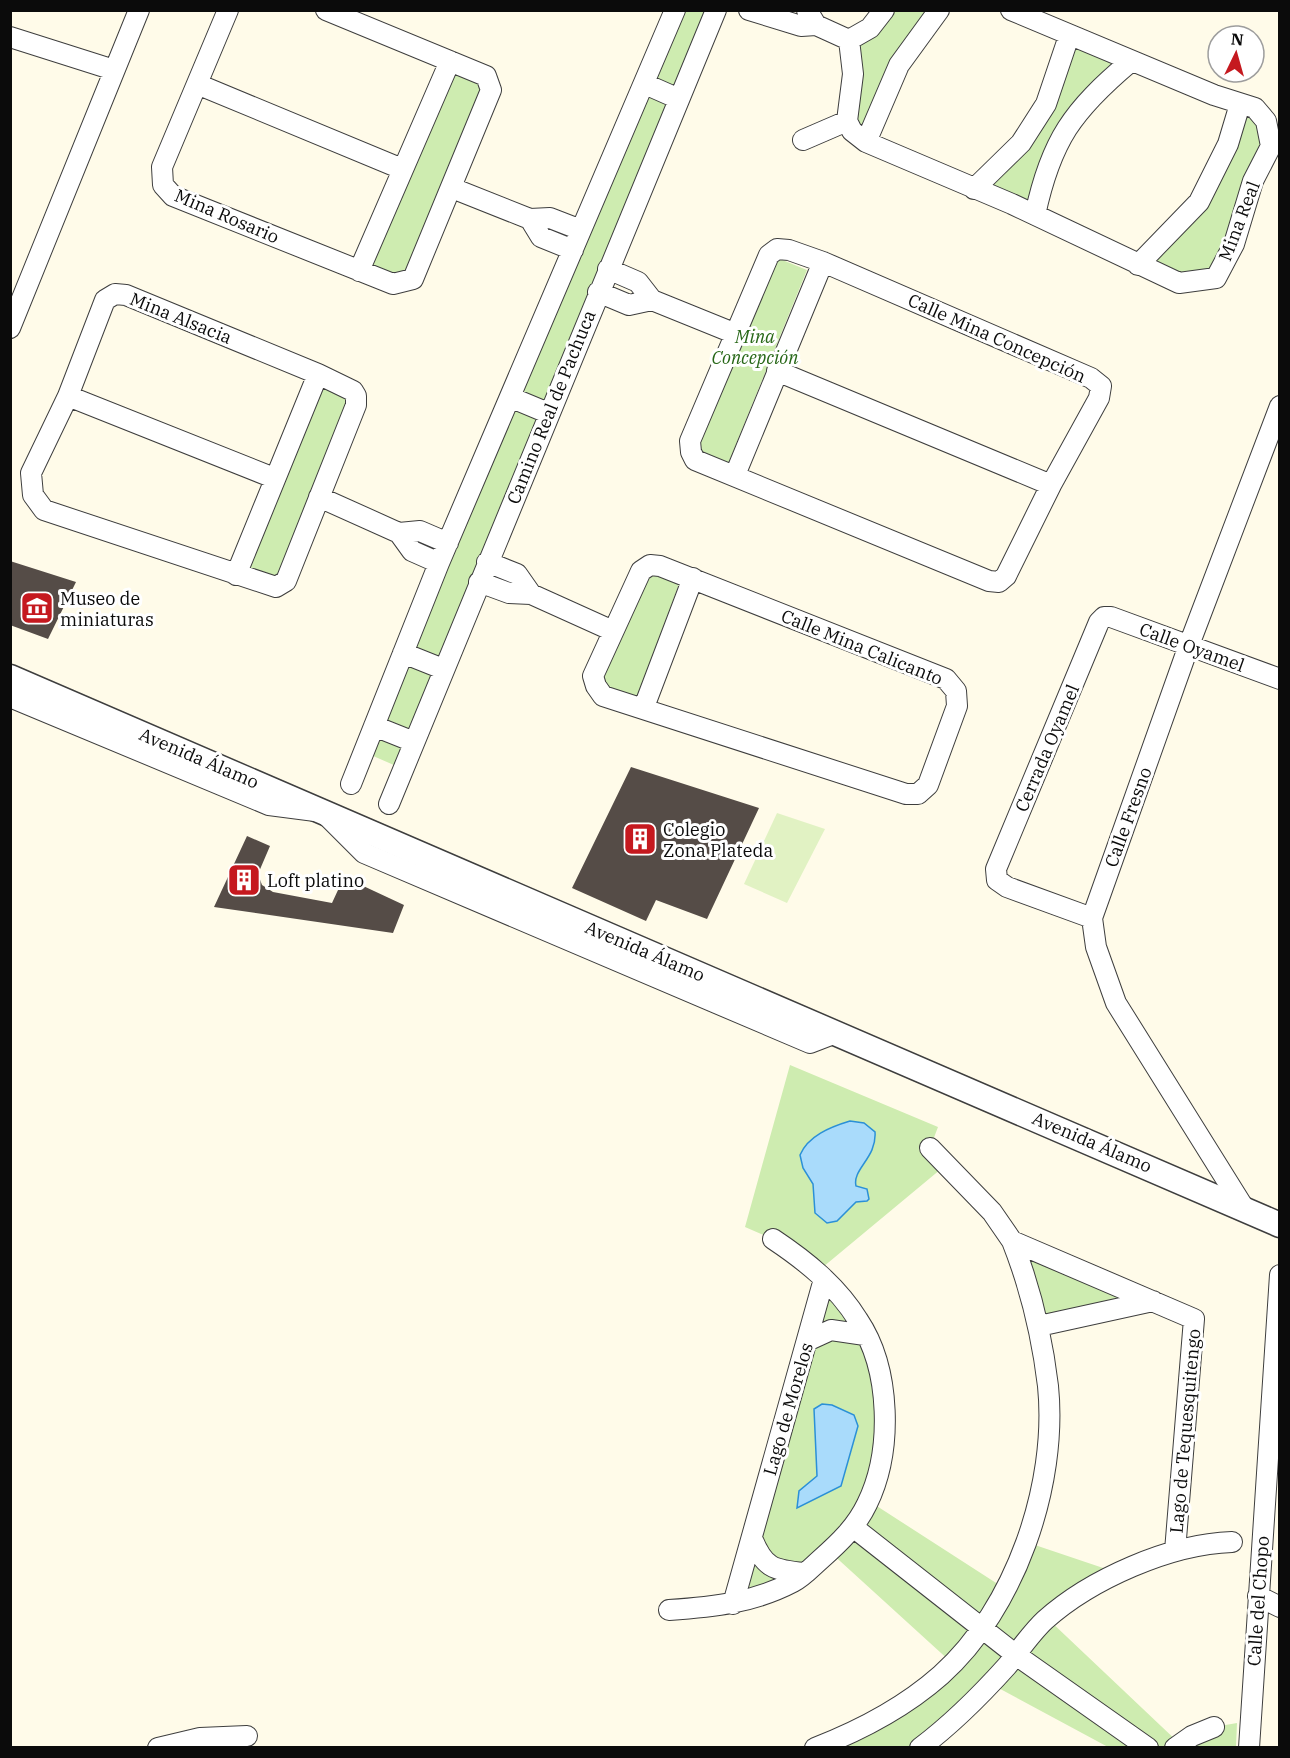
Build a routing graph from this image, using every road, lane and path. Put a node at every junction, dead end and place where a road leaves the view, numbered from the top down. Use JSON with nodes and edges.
{"nodes":[{"id":1,"x":139,"y":10,"type":"edge"},
{"id":2,"x":228,"y":10,"type":"edge"},
{"id":3,"x":326,"y":10,"type":"edge"},
{"id":4,"x":675,"y":10,"type":"edge"},
{"id":5,"x":716,"y":10,"type":"edge"},
{"id":6,"x":749,"y":10,"type":"edge"},
{"id":7,"x":884,"y":10,"type":"edge"},
{"id":8,"x":939,"y":10,"type":"edge"},
{"id":9,"x":1011,"y":10,"type":"edge"},
{"id":10,"x":812,"y":18,"type":"edge"},
{"id":11,"x":1069,"y":36,"type":"junction"},
{"id":12,"x":10,"y":37,"type":"edge"},
{"id":13,"x":849,"y":40,"type":"junction"},
{"id":14,"x":450,"y":61,"type":"junction"},
{"id":15,"x":1131,"y":62,"type":"junction"},
{"id":16,"x":114,"y":70,"type":"junction"},
{"id":17,"x":197,"y":84,"type":"junction"},
{"id":18,"x":645,"y":84,"type":"junction"},
{"id":19,"x":679,"y":99,"type":"junction"},
{"id":20,"x":1240,"y":104,"type":"junction"},
{"id":21,"x":1273,"y":118,"type":"edge"},
{"id":22,"x":847,"y":121,"type":"junction"},
{"id":23,"x":803,"y":140,"type":"dead end"},
{"id":24,"x":866,"y":142,"type":"junction"},
{"id":25,"x":402,"y":169,"type":"junction"},
{"id":26,"x":452,"y":188,"type":"junction"},
{"id":27,"x":974,"y":189,"type":"junction"},
{"id":28,"x":1035,"y":215,"type":"junction"},
{"id":29,"x":530,"y":219,"type":"junction"},
{"id":30,"x":581,"y":230,"type":"junction"},
{"id":31,"x":573,"y":250,"type":"junction"},
{"id":32,"x":823,"y":262,"type":"junction"},
{"id":33,"x":1138,"y":265,"type":"junction"},
{"id":34,"x":608,"y":270,"type":"junction"},
{"id":35,"x":359,"y":271,"type":"junction"},
{"id":36,"x":598,"y":292,"type":"junction"},
{"id":37,"x":652,"y":300,"type":"junction"},
{"id":38,"x":10,"y":328,"type":"edge"},
{"id":39,"x":736,"y":334,"type":"junction"},
{"id":40,"x":777,"y":371,"type":"junction"},
{"id":41,"x":318,"y":374,"type":"junction"},
{"id":42,"x":68,"y":396,"type":"junction"},
{"id":43,"x":512,"y":398,"type":"junction"},
{"id":44,"x":1280,"y":406,"type":"edge"},
{"id":45,"x":548,"y":413,"type":"junction"},
{"id":46,"x":735,"y":475,"type":"junction"},
{"id":47,"x":274,"y":478,"type":"junction"},
{"id":48,"x":1051,"y":485,"type":"junction"},
{"id":49,"x":319,"y":497,"type":"junction"},
{"id":50,"x":399,"y":533,"type":"junction"},
{"id":51,"x":448,"y":543,"type":"junction"},
{"id":52,"x":487,"y":562,"type":"junction"},
{"id":53,"x":439,"y":563,"type":"junction"},
{"id":54,"x":236,"y":575,"type":"junction"},
{"id":55,"x":693,"y":578,"type":"junction"},
{"id":56,"x":479,"y":582,"type":"junction"},
{"id":57,"x":531,"y":594,"type":"junction"},
{"id":58,"x":1104,"y":617,"type":"joint"},
{"id":59,"x":613,"y":631,"type":"junction"},
{"id":60,"x":1189,"y":645,"type":"junction"},
{"id":61,"x":403,"y":652,"type":"junction"},
{"id":62,"x":444,"y":669,"type":"junction"},
{"id":63,"x":10,"y":677,"type":"edge"},
{"id":64,"x":1280,"y":679,"type":"edge"},
{"id":65,"x":10,"y":697,"type":"edge"},
{"id":66,"x":644,"y":707,"type":"junction"},
{"id":67,"x":374,"y":726,"type":"junction"},
{"id":68,"x":414,"y":742,"type":"junction"},
{"id":69,"x":351,"y":784,"type":"dead end"},
{"id":70,"x":389,"y":804,"type":"dead end"},
{"id":71,"x":323,"y":812,"type":"junction"},
{"id":72,"x":1092,"y":918,"type":"junction"},
{"id":73,"x":930,"y":1148,"type":"dead end"},
{"id":74,"x":1245,"y":1208,"type":"junction"},
{"id":75,"x":1280,"y":1225,"type":"edge"},
{"id":76,"x":773,"y":1239,"type":"dead end"},
{"id":77,"x":1012,"y":1241,"type":"junction"},
{"id":78,"x":1280,"y":1275,"type":"edge"},
{"id":79,"x":824,"y":1279,"type":"junction"},
{"id":80,"x":1153,"y":1301,"type":"junction"},
{"id":81,"x":1039,"y":1326,"type":"junction"},
{"id":82,"x":1278,"y":1334,"type":"edge"},
{"id":83,"x":865,"y":1335,"type":"junction"},
{"id":84,"x":807,"y":1341,"type":"junction"},
{"id":85,"x":853,"y":1527,"type":"junction"},
{"id":86,"x":752,"y":1538,"type":"junction"},
{"id":87,"x":1232,"y":1542,"type":"dead end"},
{"id":88,"x":1175,"y":1551,"type":"junction"},
{"id":89,"x":804,"y":1573,"type":"junction"},
{"id":90,"x":1258,"y":1596,"type":"junction"},
{"id":91,"x":733,"y":1604,"type":"junction"},
{"id":92,"x":1280,"y":1607,"type":"edge"},
{"id":93,"x":669,"y":1610,"type":"dead end"},
{"id":94,"x":982,"y":1629,"type":"junction"},
{"id":95,"x":1016,"y":1655,"type":"junction"},
{"id":96,"x":1214,"y":1728,"type":"dead end"},
{"id":97,"x":247,"y":1736,"type":"dead end"},
{"id":98,"x":158,"y":1748,"type":"edge"},
{"id":99,"x":815,"y":1748,"type":"edge"},
{"id":100,"x":920,"y":1748,"type":"edge"},
{"id":101,"x":1148,"y":1748,"type":"edge"},
{"id":102,"x":1176,"y":1748,"type":"edge"},
{"id":103,"x":1249,"y":1748,"type":"edge"}],
"edges":[{"from":1,"to":16,"type":"street"},
{"from":2,"to":17,"type":"street","name":"Mina Rosario"},
{"from":3,"to":14,"type":"street","name":"Mina Rosario"},
{"from":4,"to":18,"type":"street"},
{"from":5,"to":19,"type":"street","name":"Camino Real de Pachuca"},
{"from":6,"to":10,"type":"street"},
{"from":7,"to":13,"type":"street"},
{"from":8,"to":24,"type":"street"},
{"from":9,"to":11,"type":"street","name":"Mina Real"},
{"from":10,"to":13,"type":"street"},
{"from":11,"to":15,"type":"street","name":"Mina Real"},
{"from":11,"to":27,"type":"street"},
{"from":12,"to":16,"type":"street"},
{"from":13,"to":22,"type":"street"},
{"from":14,"to":25,"type":"street"},
{"from":14,"to":26,"type":"street","name":"Mina Rosario"},
{"from":15,"to":20,"type":"street","name":"Mina Real"},
{"from":15,"to":28,"type":"street"},
{"from":16,"to":38,"type":"street"},
{"from":17,"to":25,"type":"street"},
{"from":17,"to":35,"type":"street","name":"Mina Rosario"},
{"from":18,"to":19,"type":"street"},
{"from":18,"to":30,"type":"street"},
{"from":19,"to":34,"type":"street","name":"Camino Real de Pachuca"},
{"from":20,"to":21,"type":"street","name":"Mina Real"},
{"from":20,"to":33,"type":"street"},
{"from":21,"to":33,"type":"street","name":"Mina Real"},
{"from":22,"to":23,"type":"street"},
{"from":22,"to":24,"type":"street","name":"Mina Real"},
{"from":24,"to":27,"type":"street","name":"Mina Real"},
{"from":25,"to":35,"type":"street"},
{"from":26,"to":29,"type":"street"},
{"from":26,"to":35,"type":"street","name":"Mina Rosario"},
{"from":27,"to":28,"type":"street","name":"Mina Real"},
{"from":28,"to":33,"type":"street","name":"Mina Real"},
{"from":29,"to":30,"type":"street"},
{"from":29,"to":31,"type":"street"},
{"from":30,"to":31,"type":"street"},
{"from":31,"to":43,"type":"street"},
{"from":32,"to":39,"type":"street","name":"Calle Mina Concepción"},
{"from":32,"to":40,"type":"street"},
{"from":32,"to":48,"type":"street","name":"Calle Mina Concepción"},
{"from":34,"to":36,"type":"street","name":"Camino Real de Pachuca"},
{"from":34,"to":37,"type":"street"},
{"from":36,"to":37,"type":"street"},
{"from":36,"to":45,"type":"street","name":"Camino Real de Pachuca"},
{"from":37,"to":39,"type":"street"},
{"from":39,"to":46,"type":"street","name":"Calle Mina Concepción"},
{"from":40,"to":46,"type":"street"},
{"from":40,"to":48,"type":"street"},
{"from":41,"to":42,"type":"street","name":"Mina Alsacia"},
{"from":41,"to":47,"type":"street"},
{"from":41,"to":49,"type":"street","name":"Mina Alsacia"},
{"from":42,"to":47,"type":"street"},
{"from":42,"to":54,"type":"street","name":"Mina Alsacia"},
{"from":43,"to":45,"type":"street"},
{"from":43,"to":51,"type":"street"},
{"from":44,"to":60,"type":"street","name":"Calle Fresno"},
{"from":45,"to":52,"type":"street","name":"Camino Real de Pachuca"},
{"from":46,"to":48,"type":"street","name":"Calle Mina Concepción"},
{"from":47,"to":54,"type":"street"},
{"from":49,"to":50,"type":"street"},
{"from":49,"to":54,"type":"street","name":"Mina Alsacia"},
{"from":50,"to":51,"type":"street"},
{"from":50,"to":53,"type":"street"},
{"from":51,"to":53,"type":"street"},
{"from":52,"to":56,"type":"street","name":"Camino Real de Pachuca"},
{"from":52,"to":57,"type":"street"},
{"from":53,"to":61,"type":"street"},
{"from":55,"to":59,"type":"street","name":"Calle Mina Calicanto"},
{"from":55,"to":66,"type":"street"},
{"from":55,"to":66,"type":"street","name":"Calle Mina Calicanto"},
{"from":56,"to":57,"type":"street"},
{"from":56,"to":62,"type":"street","name":"Camino Real de Pachuca"},
{"from":57,"to":59,"type":"street"},
{"from":58,"to":60,"type":"street","name":"Calle Oyamel"},
{"from":58,"to":72,"type":"street","name":"Cerrada Oyamel"},
{"from":59,"to":66,"type":"street","name":"Calle Mina Calicanto"},
{"from":60,"to":64,"type":"street","name":"Calle Oyamel"},
{"from":60,"to":72,"type":"street","name":"Calle Fresno"},
{"from":61,"to":62,"type":"street"},
{"from":61,"to":67,"type":"street"},
{"from":62,"to":68,"type":"street","name":"Camino Real de Pachuca"},
{"from":63,"to":71,"type":"street","name":"Avenida Álamo"},
{"from":65,"to":71,"type":"street"},
{"from":67,"to":68,"type":"street"},
{"from":67,"to":69,"type":"street"},
{"from":68,"to":70,"type":"street","name":"Camino Real de Pachuca"},
{"from":71,"to":74,"type":"street","name":"Avenida Álamo"},
{"from":72,"to":74,"type":"street","name":"Calle Fresno"},
{"from":73,"to":77,"type":"street"},
{"from":74,"to":75,"type":"street","name":"Avenida Álamo"},
{"from":76,"to":79,"type":"street"},
{"from":77,"to":80,"type":"street","name":"Lago de Tequesquitengo"},
{"from":77,"to":81,"type":"street"},
{"from":78,"to":82,"type":"street","name":"Calle del Chopo"},
{"from":79,"to":83,"type":"street"},
{"from":79,"to":84,"type":"street","name":"Lago de Morelos"},
{"from":80,"to":81,"type":"street"},
{"from":80,"to":88,"type":"street","name":"Lago de Tequesquitengo"},
{"from":81,"to":94,"type":"street"},
{"from":82,"to":90,"type":"street","name":"Calle del Chopo"},
{"from":83,"to":84,"type":"street"},
{"from":83,"to":85,"type":"street"},
{"from":84,"to":86,"type":"street","name":"Lago de Morelos"},
{"from":85,"to":89,"type":"street"},
{"from":85,"to":94,"type":"street"},
{"from":86,"to":89,"type":"street"},
{"from":86,"to":91,"type":"street","name":"Lago de Morelos"},
{"from":87,"to":88,"type":"street","name":"Lago de Tequesquitengo"},
{"from":88,"to":95,"type":"street","name":"Lago de Tequesquitengo"},
{"from":89,"to":91,"type":"street"},
{"from":90,"to":92,"type":"street"},
{"from":90,"to":103,"type":"street","name":"Calle del Chopo"},
{"from":91,"to":93,"type":"street"},
{"from":94,"to":95,"type":"street"},
{"from":94,"to":99,"type":"street"},
{"from":95,"to":100,"type":"street","name":"Lago de Tequesquitengo"},
{"from":95,"to":101,"type":"street"},
{"from":96,"to":102,"type":"street"},
{"from":97,"to":98,"type":"street"}]}
